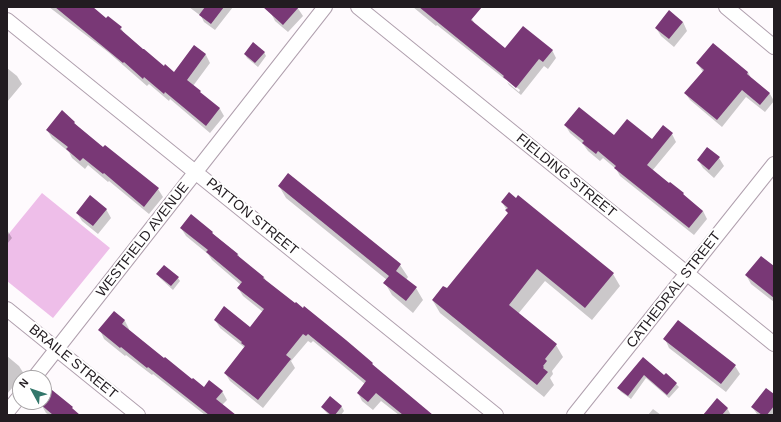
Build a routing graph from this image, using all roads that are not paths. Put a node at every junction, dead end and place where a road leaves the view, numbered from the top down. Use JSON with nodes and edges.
{"nodes":[{"id":1,"x":325,"y":7,"type":"edge"},
{"id":2,"x":358,"y":7,"type":"edge"},
{"id":3,"x":726,"y":7,"type":"edge"},
{"id":4,"x":7,"y":20,"type":"edge"},
{"id":5,"x":774,"y":47,"type":"edge"},
{"id":6,"x":774,"y":164,"type":"edge"},
{"id":7,"x":196,"y":172,"type":"junction"},
{"id":8,"x":687,"y":274,"type":"junction"},
{"id":9,"x":7,"y":309,"type":"edge"},
{"id":10,"x":774,"y":344,"type":"edge"},
{"id":11,"x":57,"y":349,"type":"junction"},
{"id":12,"x":40,"y":370,"type":"edge"},
{"id":13,"x":138,"y":415,"type":"edge"},
{"id":14,"x":496,"y":415,"type":"edge"},
{"id":15,"x":574,"y":415,"type":"edge"}],
"edges":[{"from":1,"to":7,"type":"street","name":"WESTFIELD AVENUE"},
{"from":2,"to":8,"type":"street","name":"FIELDING STREET"},
{"from":3,"to":5,"type":"street"},
{"from":4,"to":7,"type":"street","name":"PATTON STREET"},
{"from":6,"to":8,"type":"street","name":"CATHEDRAL STREET"},
{"from":7,"to":11,"type":"street","name":"WESTFIELD AVENUE"},
{"from":7,"to":14,"type":"street","name":"PATTON STREET"},
{"from":8,"to":10,"type":"street","name":"FIELDING STREET"},
{"from":8,"to":15,"type":"street","name":"CATHEDRAL STREET"},
{"from":9,"to":11,"type":"street","name":"BRAILE STREET"},
{"from":11,"to":12,"type":"street","name":"WESTFIELD AVENUE"},
{"from":11,"to":13,"type":"street","name":"BRAILE STREET"}]}
